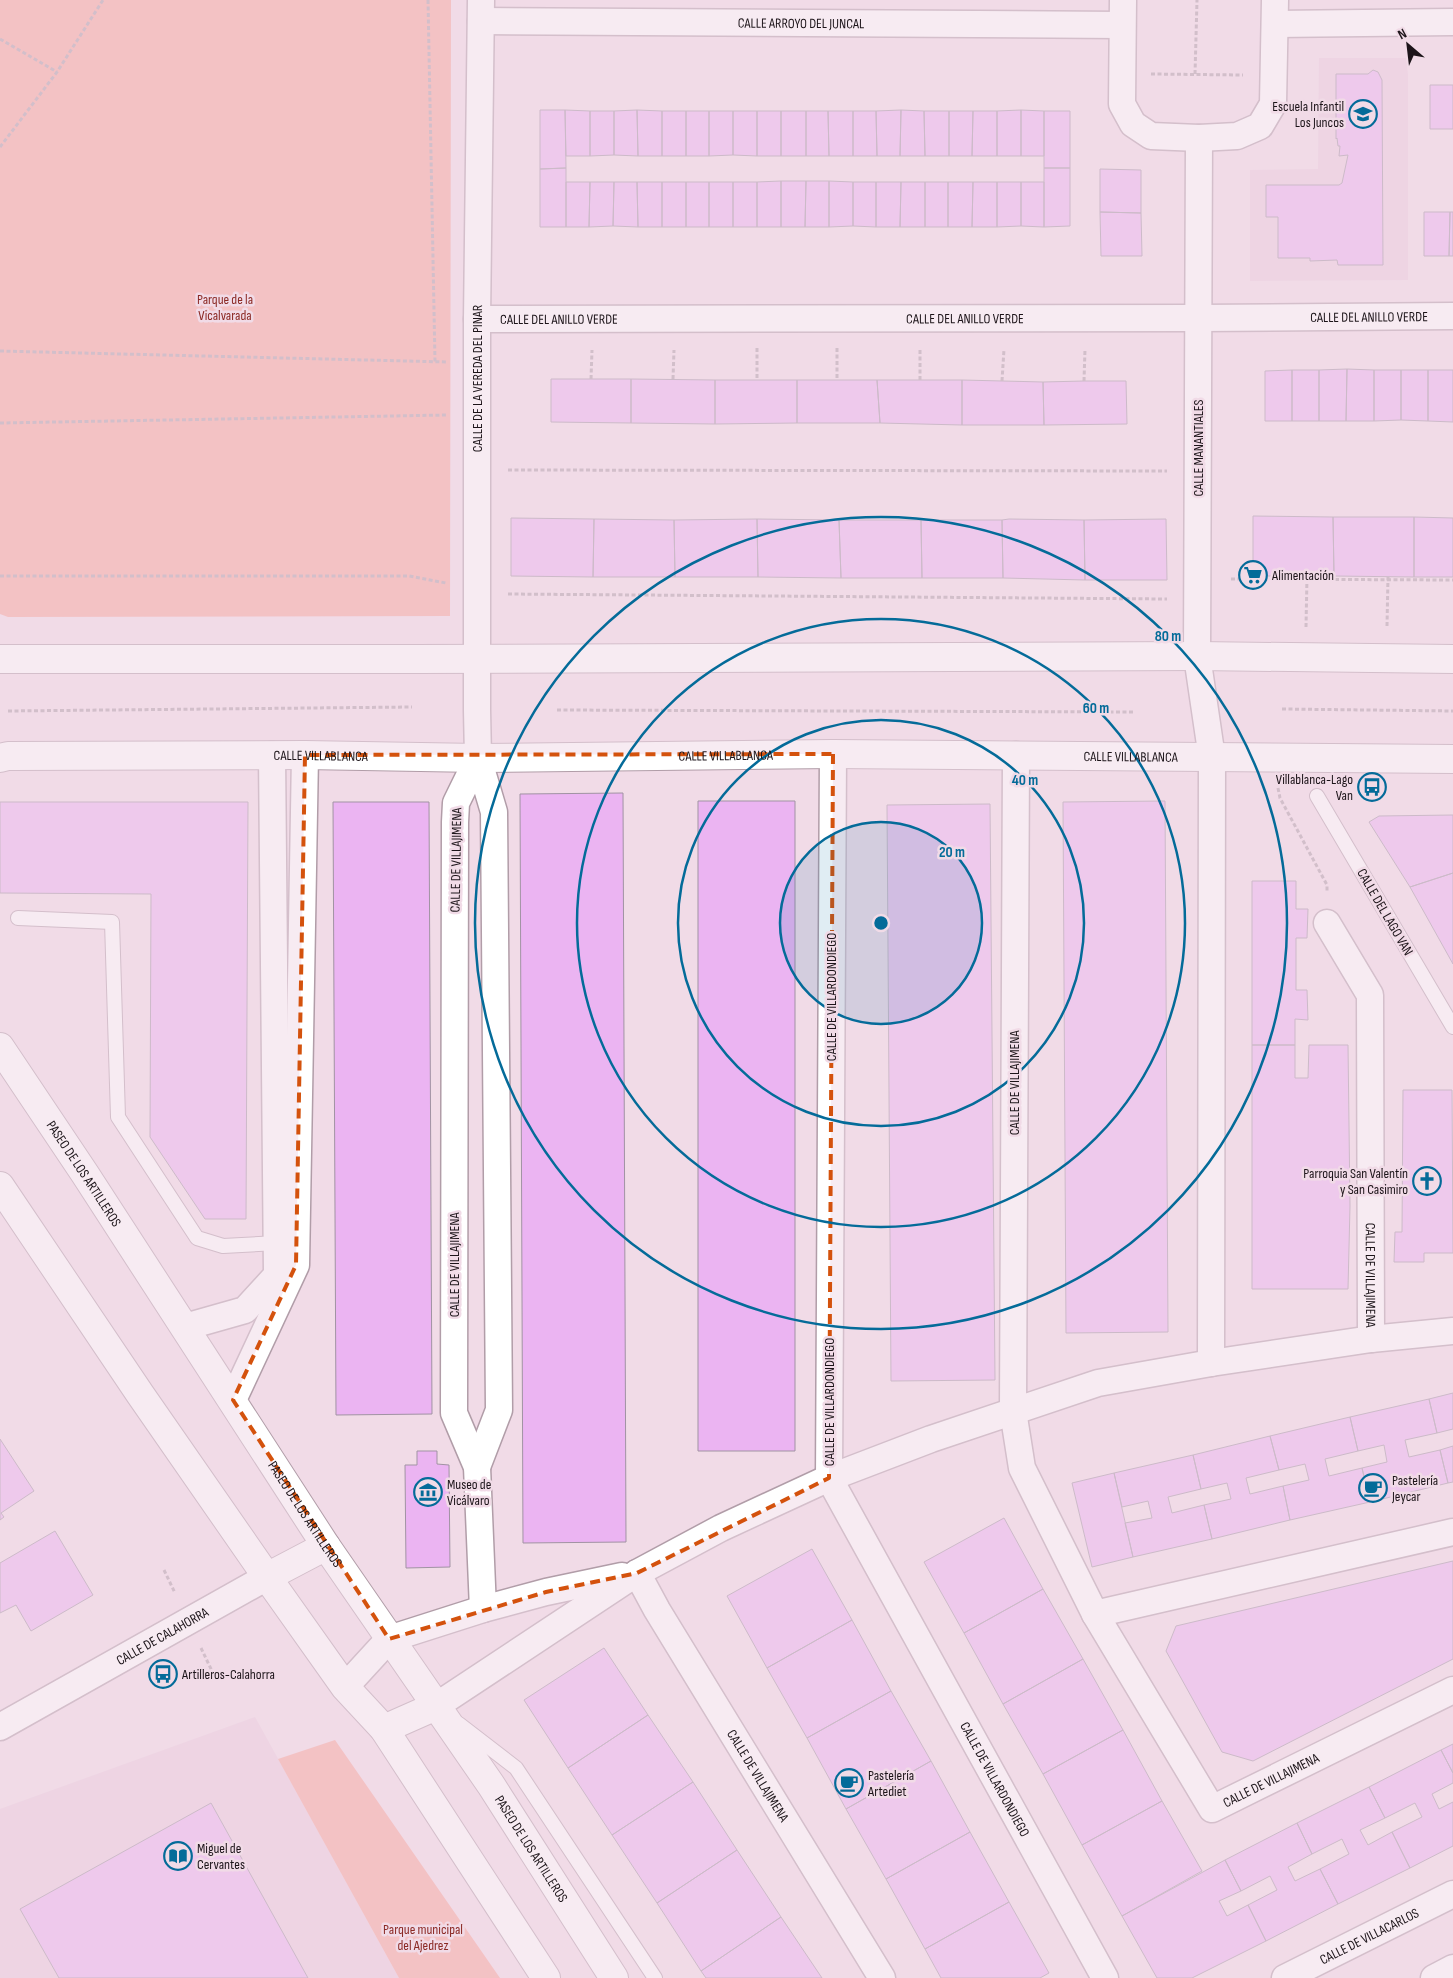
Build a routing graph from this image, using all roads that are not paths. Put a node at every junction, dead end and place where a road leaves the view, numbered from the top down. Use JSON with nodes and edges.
{"nodes":[{"id":1,"x":481,"y":11,"type":"edge"},
{"id":2,"x":1122,"y":12,"type":"edge"},
{"id":3,"x":1275,"y":12,"type":"edge"},
{"id":4,"x":1453,"y":22,"type":"edge"},
{"id":5,"x":1199,"y":138,"type":"junction"},
{"id":6,"x":1453,"y":316,"type":"edge"},
{"id":7,"x":1199,"y":318,"type":"junction"},
{"id":8,"x":476,"y":319,"type":"junction"},
{"id":9,"x":1197,"y":656,"type":"junction"},
{"id":10,"x":0,"y":659,"type":"edge"},
{"id":11,"x":477,"y":659,"type":"junction"},
{"id":12,"x":1453,"y":659,"type":"edge"},
{"id":13,"x":833,"y":754,"type":"junction"},
{"id":14,"x":272,"y":755,"type":"junction"},
{"id":15,"x":305,"y":755,"type":"junction"},
{"id":16,"x":1016,"y":755,"type":"junction"},
{"id":17,"x":0,"y":758,"type":"edge"},
{"id":18,"x":478,"y":758,"type":"junction"},
{"id":19,"x":1212,"y":758,"type":"junction"},
{"id":20,"x":1453,"y":758,"type":"edge"},
{"id":21,"x":1317,"y":796,"type":"dead end"},
{"id":22,"x":18,"y":918,"type":"dead end"},
{"id":23,"x":1327,"y":923,"type":"road end"},
{"id":24,"x":1453,"y":1027,"type":"edge"},
{"id":25,"x":0,"y":1047,"type":"edge"},
{"id":26,"x":0,"y":1186,"type":"edge"},
{"id":27,"x":277,"y":1243,"type":"junction"},
{"id":28,"x":185,"y":1326,"type":"junction"},
{"id":29,"x":1453,"y":1331,"type":"edge"},
{"id":30,"x":1371,"y":1339,"type":"junction"},
{"id":31,"x":1211,"y":1363,"type":"junction"},
{"id":32,"x":233,"y":1400,"type":"junction"},
{"id":33,"x":1012,"y":1411,"type":"junction"},
{"id":34,"x":477,"y":1467,"type":"junction"},
{"id":35,"x":829,"y":1478,"type":"junction"},
{"id":36,"x":1453,"y":1532,"type":"edge"},
{"id":37,"x":326,"y":1546,"type":"junction"},
{"id":38,"x":637,"y":1572,"type":"junction"},
{"id":39,"x":267,"y":1578,"type":"junction"},
{"id":40,"x":483,"y":1609,"type":"junction"},
{"id":41,"x":1095,"y":1614,"type":"junction"},
{"id":42,"x":389,"y":1639,"type":"junction"},
{"id":43,"x":345,"y":1687,"type":"junction"},
{"id":44,"x":1453,"y":1690,"type":"edge"},
{"id":45,"x":436,"y":1706,"type":"junction"},
{"id":46,"x":0,"y":1727,"type":"edge"},
{"id":47,"x":384,"y":1729,"type":"junction"},
{"id":48,"x":1453,"y":1894,"type":"edge"},
{"id":49,"x":1453,"y":1968,"type":"edge"},
{"id":50,"x":546,"y":1978,"type":"edge"},
{"id":51,"x":614,"y":1978,"type":"edge"},
{"id":52,"x":655,"y":1978,"type":"edge"},
{"id":53,"x":882,"y":1978,"type":"edge"},
{"id":54,"x":1105,"y":1978,"type":"edge"},
{"id":55,"x":1285,"y":1978,"type":"edge"},
{"id":56,"x":1434,"y":1978,"type":"edge"}],
"edges":[{"from":1,"to":2,"type":"street","name":"CALLE ARROYO DEL JUNCAL"},
{"from":1,"to":8,"type":"street","name":"CALLE DE LA VEREDA DEL PINAR"},
{"from":2,"to":5,"type":"street"},
{"from":3,"to":4,"type":"street"},
{"from":3,"to":5,"type":"street"},
{"from":5,"to":7,"type":"street","name":"CALLE MANANTIALES"},
{"from":6,"to":7,"type":"street","name":"CALLE DEL ANILLO VERDE"},
{"from":7,"to":8,"type":"street","name":"CALLE DEL ANILLO VERDE"},
{"from":7,"to":9,"type":"street","name":"CALLE MANANTIALES"},
{"from":8,"to":11,"type":"street","name":"CALLE DE LA VEREDA DEL PINAR"},
{"from":9,"to":11,"type":"main road"},
{"from":9,"to":12,"type":"main road"},
{"from":9,"to":19,"type":"street","name":"CALLE MANANTIALES"},
{"from":10,"to":11,"type":"main road"},
{"from":11,"to":18,"type":"street","name":"CALLE DE LA VEREDA DEL PINAR"},
{"from":13,"to":16,"type":"main road","name":"CALLE VILLABLANCA"},
{"from":13,"to":18,"type":"main road","name":"CALLE VILLABLANCA"},
{"from":13,"to":35,"type":"street","name":"CALLE DE VILLARDONDIEGO"},
{"from":14,"to":15,"type":"main road","name":"CALLE VILLABLANCA"},
{"from":14,"to":17,"type":"main road","name":"CALLE VILLABLANCA"},
{"from":14,"to":27,"type":"street"},
{"from":15,"to":18,"type":"main road","name":"CALLE VILLABLANCA"},
{"from":15,"to":32,"type":"street"},
{"from":16,"to":19,"type":"main road","name":"CALLE VILLABLANCA"},
{"from":16,"to":33,"type":"street","name":"CALLE DE VILLAJIMENA"},
{"from":18,"to":34,"type":"street","name":"CALLE DE VILLAJIMENA"},
{"from":18,"to":34,"type":"street","name":"CALLE DE VILLAJIMENA"},
{"from":19,"to":20,"type":"main road","name":"CALLE VILLABLANCA"},
{"from":19,"to":31,"type":"street"},
{"from":21,"to":24,"type":"lane","name":"CALLE DEL LAGO VAN"},
{"from":22,"to":27,"type":"lane"},
{"from":23,"to":30,"type":"street","name":"CALLE DE VILLAJIMENA"},
{"from":25,"to":28,"type":"main road","name":"PASEO DE LOS ARTILLEROS"},
{"from":26,"to":39,"type":"main road"},
{"from":27,"to":28,"type":"street"},
{"from":28,"to":32,"type":"main road","name":"PASEO DE LOS ARTILLEROS"},
{"from":29,"to":30,"type":"street","name":"CALLE DE VILLAJIMENA"},
{"from":30,"to":31,"type":"street","name":"CALLE DE VILLAJIMENA"},
{"from":31,"to":33,"type":"street","name":"CALLE DE VILLAJIMENA"},
{"from":32,"to":37,"type":"main road","name":"PASEO DE LOS ARTILLEROS"},
{"from":33,"to":35,"type":"street","name":"CALLE DE VILLAJIMENA"},
{"from":33,"to":41,"type":"street","name":"CALLE DE VILLAJIMENA"},
{"from":34,"to":40,"type":"street","name":"CALLE DE VILLAJIMENA"},
{"from":35,"to":38,"type":"street","name":"CALLE DE VILLAJIMENA"},
{"from":35,"to":54,"type":"street","name":"CALLE DE VILLARDONDIEGO"},
{"from":36,"to":41,"type":"street"},
{"from":37,"to":39,"type":"main road","name":"CALLE DE CALAHORRA"},
{"from":37,"to":42,"type":"main road","name":"PASEO DE LOS ARTILLEROS"},
{"from":38,"to":40,"type":"street","name":"CALLE DE VILLAJIMENA"},
{"from":38,"to":45,"type":"street","name":"CALLE DE VILLAJIMENA"},
{"from":38,"to":53,"type":"street","name":"CALLE DE VILLAJIMENA"},
{"from":39,"to":43,"type":"main road"},
{"from":39,"to":46,"type":"street","name":"CALLE DE CALAHORRA"},
{"from":40,"to":42,"type":"street","name":"CALLE DE VILLAJIMENA"},
{"from":41,"to":44,"type":"street","name":"CALLE DE VILLAJIMENA"},
{"from":42,"to":43,"type":"street","name":"CALLE DE VILLAJIMENA"},
{"from":42,"to":45,"type":"main road","name":"PASEO DE LOS ARTILLEROS"},
{"from":43,"to":47,"type":"main road"},
{"from":45,"to":47,"type":"main road","name":"CALLE DE VILLAJIMENA"},
{"from":45,"to":51,"type":"main road","name":"PASEO DE LOS ARTILLEROS"},
{"from":45,"to":52,"type":"lane"},
{"from":47,"to":50,"type":"main road"},
{"from":48,"to":55,"type":"street","name":"CALLE DE VILLACARLOS"},
{"from":49,"to":56,"type":"street"}]}
